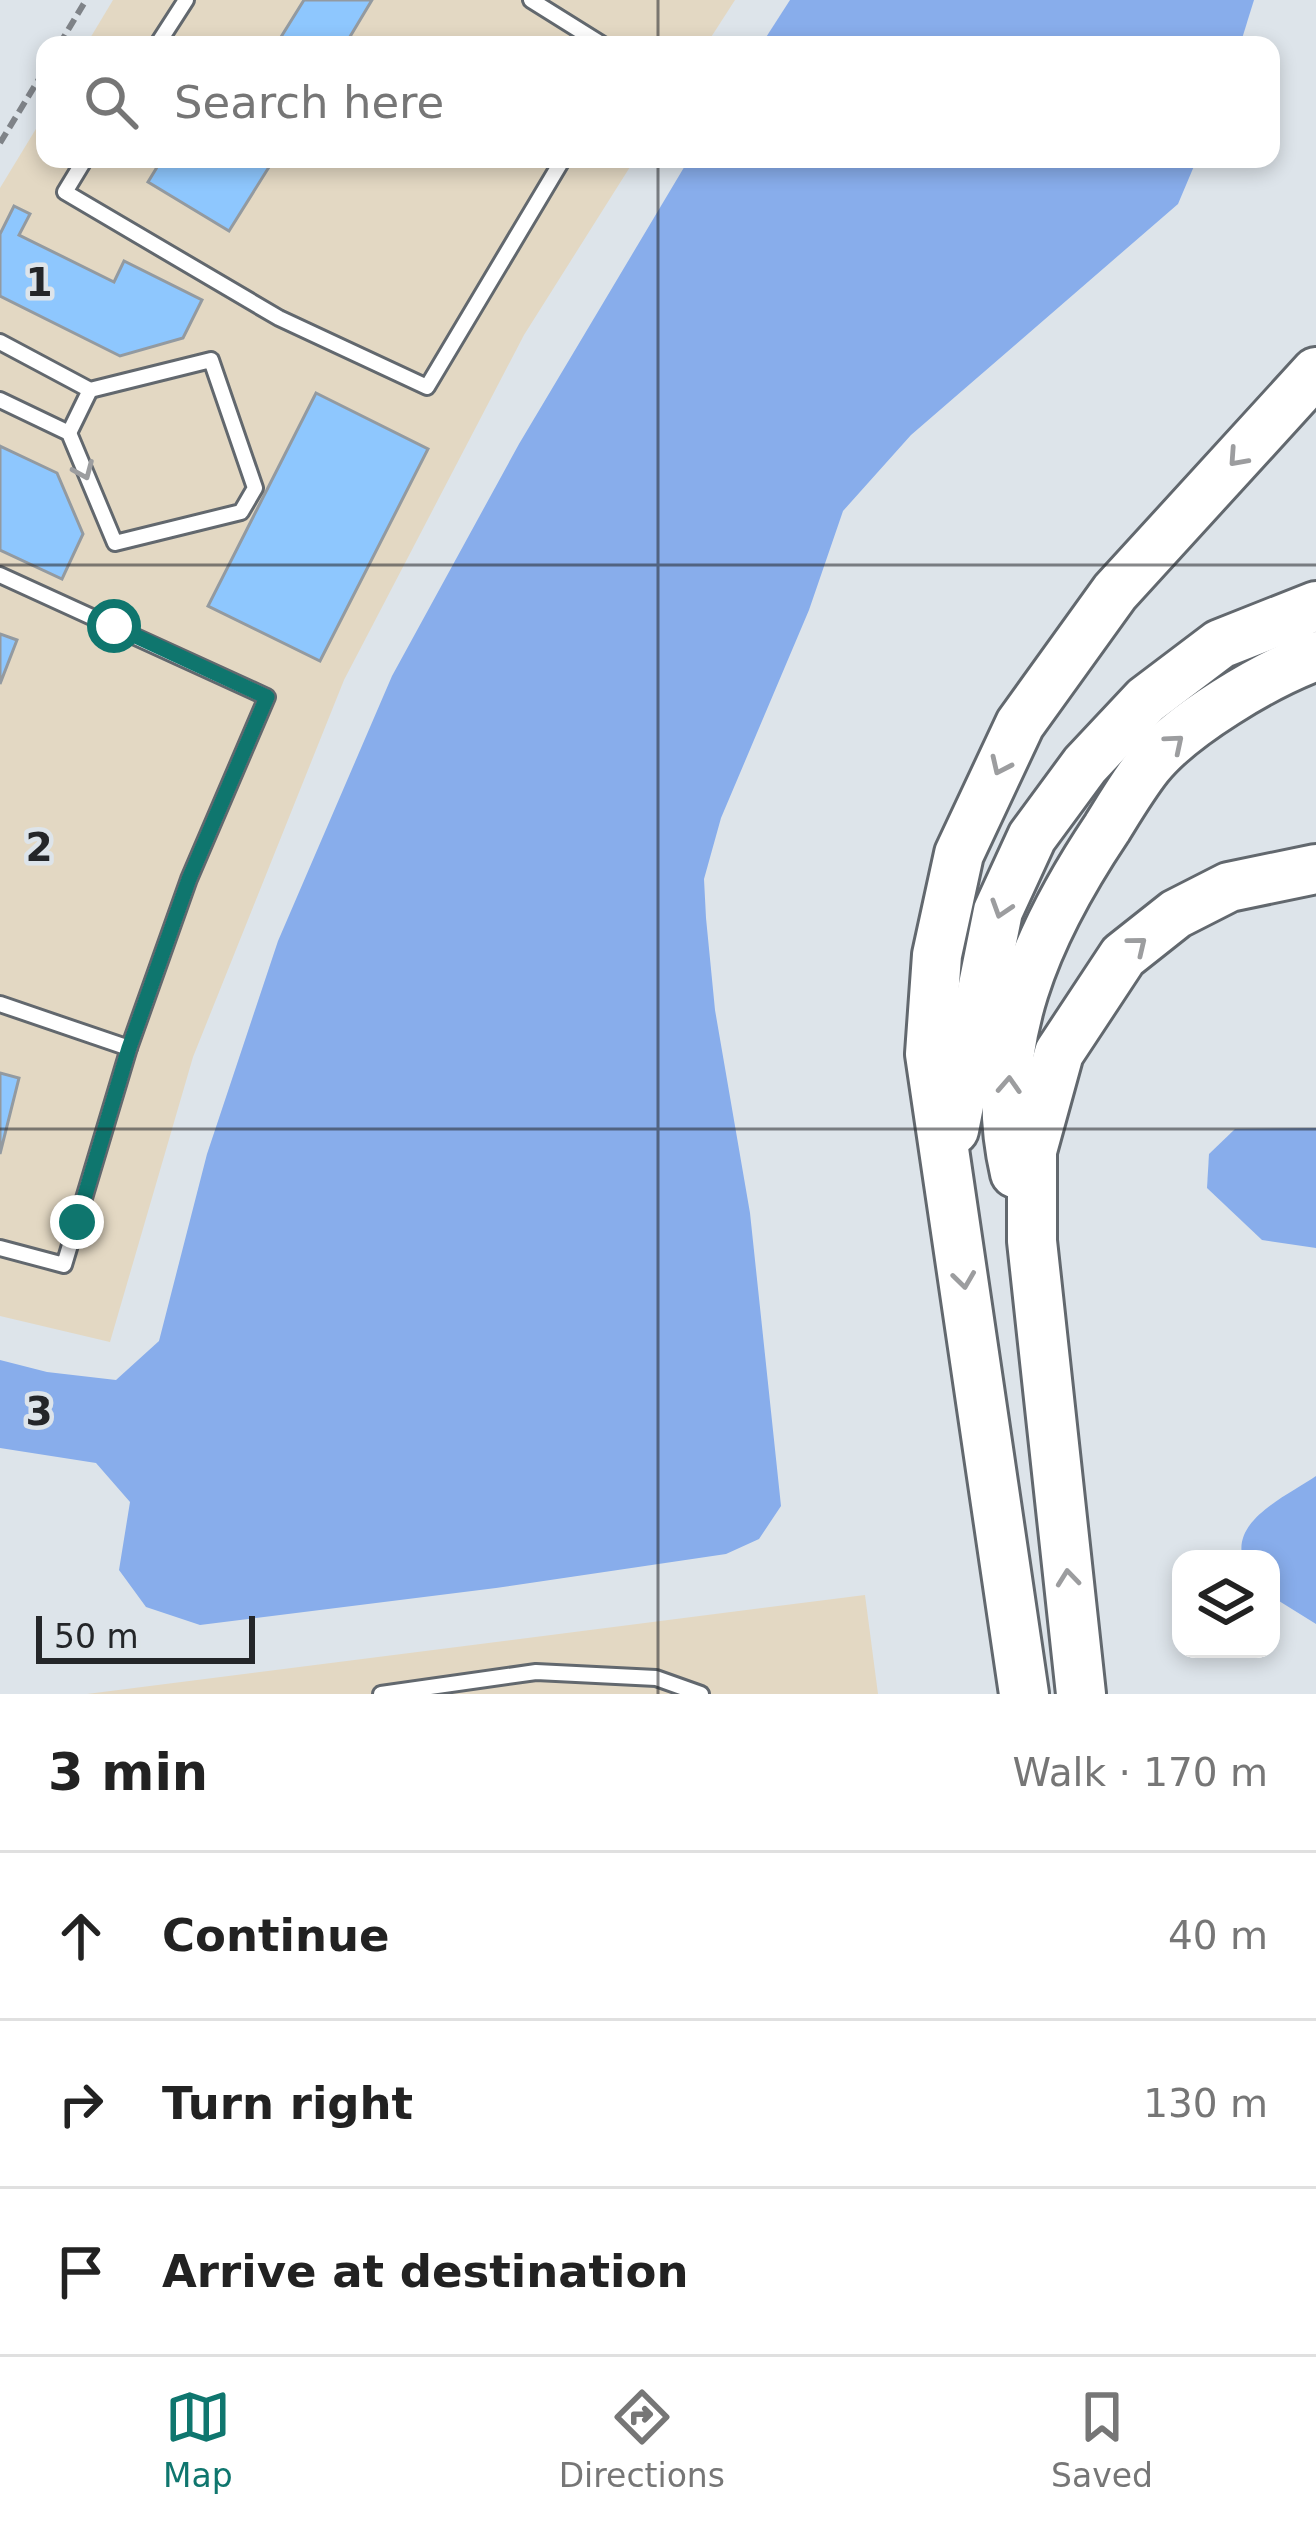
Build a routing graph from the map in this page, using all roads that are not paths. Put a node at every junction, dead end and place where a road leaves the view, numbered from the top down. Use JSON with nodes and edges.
{"nodes":[{"id":1,"x":186,"y":0,"type":"edge"},
{"id":2,"x":531,"y":0,"type":"edge"},
{"id":3,"x":163,"y":36,"type":"edge"},
{"id":4,"x":588,"y":36,"type":"edge"},
{"id":5,"x":79,"y":168,"type":"edge"},
{"id":6,"x":558,"y":168,"type":"edge"},
{"id":7,"x":0,"y":342,"type":"edge"},
{"id":8,"x":1316,"y":372,"type":"edge"},
{"id":9,"x":90,"y":390,"type":"junction"},
{"id":10,"x":0,"y":400,"type":"edge"},
{"id":11,"x":69,"y":433,"type":"junction"},
{"id":12,"x":0,"y":575,"type":"edge"},
{"id":13,"x":1316,"y":606,"type":"edge"},
{"id":14,"x":1316,"y":656,"type":"edge"},
{"id":15,"x":1316,"y":869,"type":"edge"},
{"id":16,"x":0,"y":1004,"type":"edge"},
{"id":17,"x":129,"y":1048,"type":"junction"},
{"id":18,"x":948,"y":1164,"type":"junction"},
{"id":19,"x":1032,"y":1241,"type":"junction"},
{"id":20,"x":0,"y":1248,"type":"edge"},
{"id":21,"x":381,"y":1694,"type":"edge"},
{"id":22,"x":701,"y":1694,"type":"edge"},
{"id":23,"x":1024,"y":1694,"type":"edge"},
{"id":24,"x":1081,"y":1694,"type":"edge"}],
"edges":[{"from":1,"to":3,"type":"lane"},
{"from":2,"to":4,"type":"lane"},
{"from":5,"to":6,"type":"lane"},
{"from":7,"to":9,"type":"lane"},
{"from":8,"to":18,"type":"highway","one_way":true},
{"from":9,"to":11,"type":"lane"},
{"from":11,"to":9,"type":"lane","one_way":true},
{"from":10,"to":11,"type":"lane"},
{"from":12,"to":17,"type":"lane"},
{"from":13,"to":18,"type":"highway","one_way":true},
{"from":19,"to":14,"type":"highway","one_way":true},
{"from":19,"to":15,"type":"highway","one_way":true},
{"from":16,"to":17,"type":"lane"},
{"from":17,"to":20,"type":"lane"},
{"from":18,"to":23,"type":"highway","one_way":true},
{"from":24,"to":19,"type":"highway","one_way":true},
{"from":21,"to":22,"type":"lane"}]}
